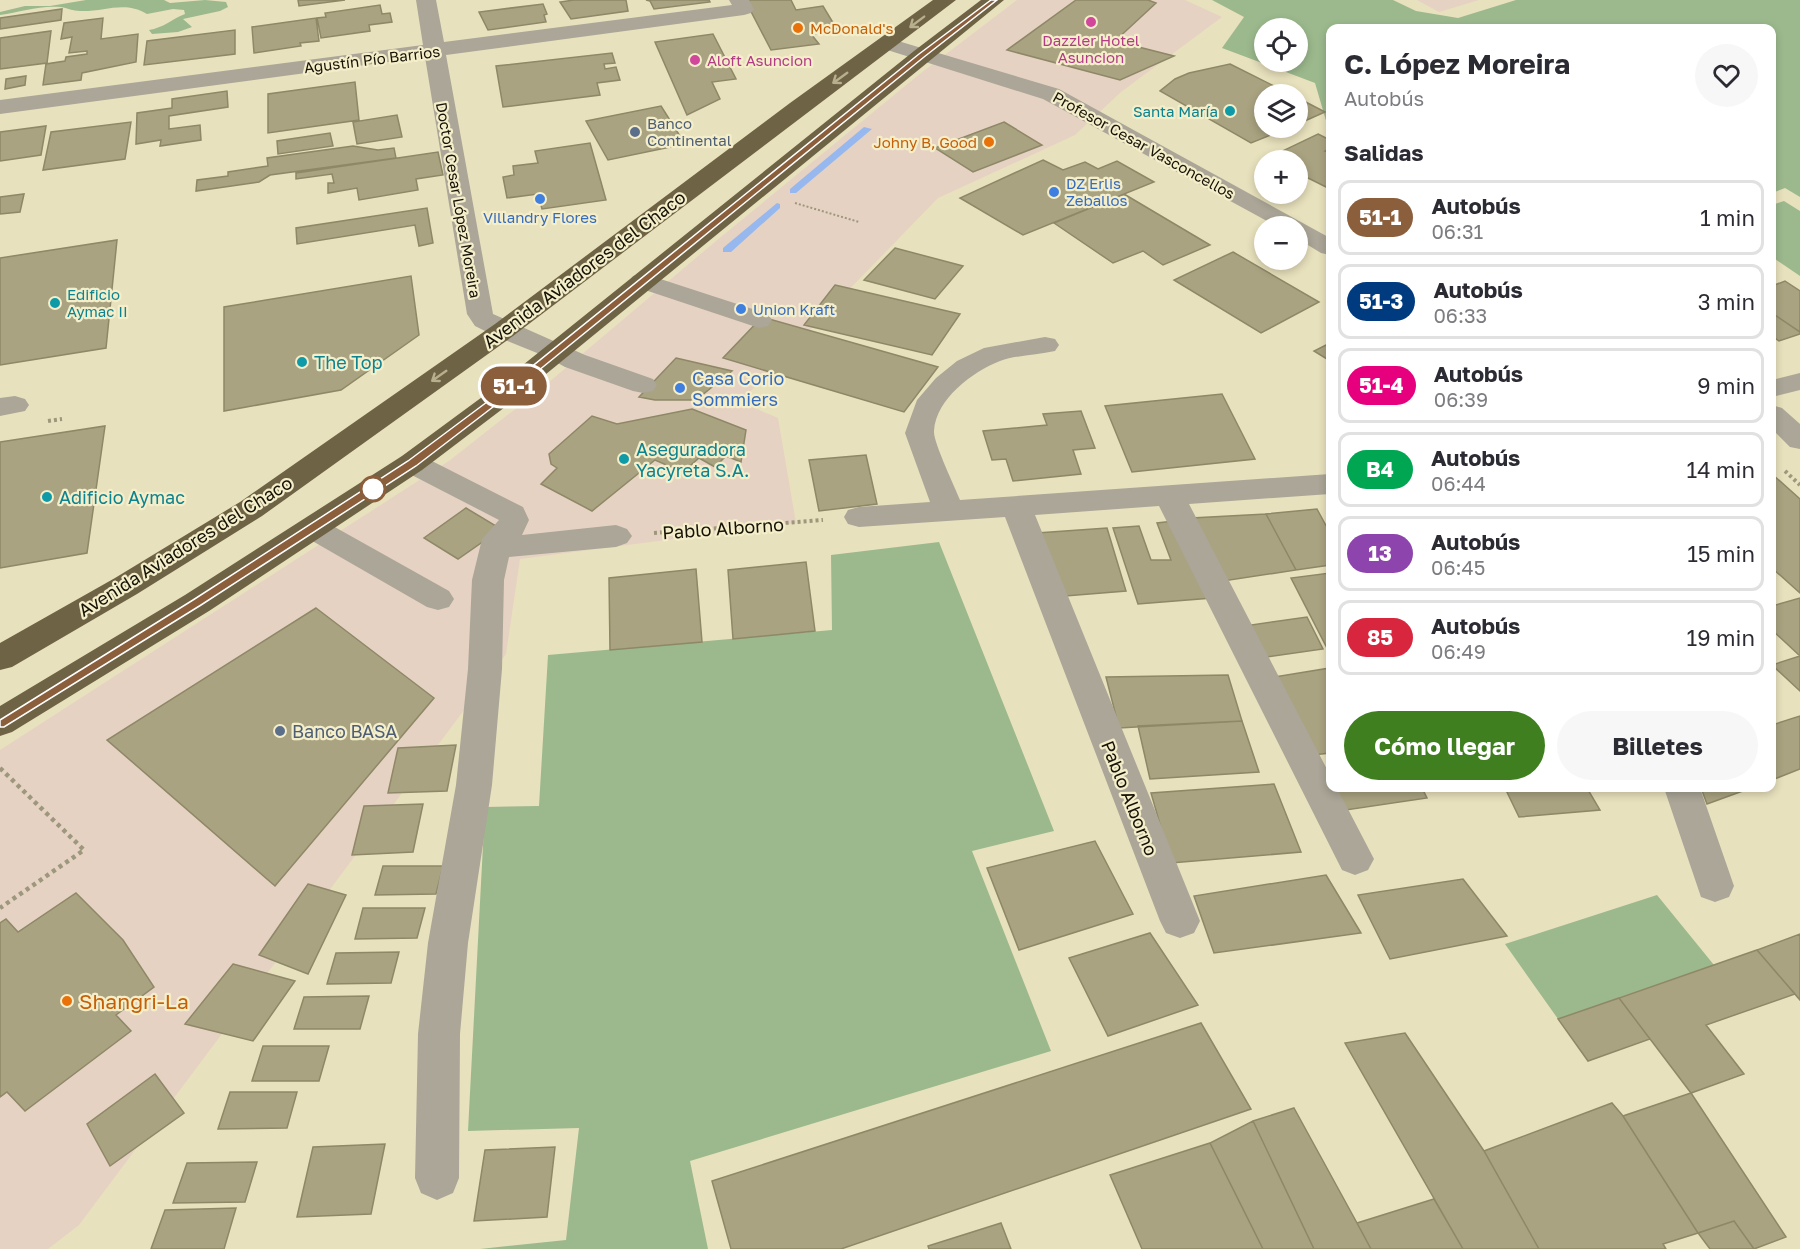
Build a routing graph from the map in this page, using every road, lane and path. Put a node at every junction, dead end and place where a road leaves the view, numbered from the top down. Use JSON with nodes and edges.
{"nodes":[{"id":1,"x":426,"y":0,"type":"edge"},
{"id":2,"x":946,"y":0,"type":"edge"},
{"id":3,"x":994,"y":0,"type":"edge"},
{"id":4,"x":742,"y":4,"type":"edge"},
{"id":5,"x":888,"y":44,"type":"junction"},
{"id":6,"x":434,"y":51,"type":"junction"},
{"id":7,"x":921,"y":55,"type":"junction"},
{"id":8,"x":0,"y":107,"type":"edge"},
{"id":9,"x":754,"y":190,"type":"junction"},
{"id":10,"x":1275,"y":216,"type":"edge"},
{"id":11,"x":859,"y":222,"type":"dead end"},
{"id":12,"x":1308,"y":233,"type":"edge"},
{"id":13,"x":1326,"y":242,"type":"edge"},
{"id":14,"x":642,"y":282,"type":"junction"},
{"id":15,"x":759,"y":320,"type":"dead end"},
{"id":16,"x":504,"y":330,"type":"junction"},
{"id":17,"x":1045,"y":345,"type":"dead end"},
{"id":18,"x":557,"y":351,"type":"junction"},
{"id":19,"x":1800,"y":381,"type":"edge"},
{"id":20,"x":643,"y":385,"type":"dead end"},
{"id":21,"x":1776,"y":388,"type":"edge"},
{"id":22,"x":1776,"y":418,"type":"edge"},
{"id":23,"x":1800,"y":440,"type":"edge"},
{"id":24,"x":412,"y":463,"type":"junction"},
{"id":25,"x":1326,"y":484,"type":"edge"},
{"id":26,"x":1170,"y":496,"type":"junction"},
{"id":27,"x":1016,"y":507,"type":"junction"},
{"id":28,"x":251,"y":509,"type":"junction"},
{"id":29,"x":949,"y":511,"type":"junction"},
{"id":30,"x":859,"y":517,"type":"joint"},
{"id":31,"x":313,"y":528,"type":"junction"},
{"id":32,"x":616,"y":536,"type":"joint"},
{"id":33,"x":497,"y":548,"type":"junction"},
{"id":34,"x":438,"y":599,"type":"dead end"},
{"id":35,"x":0,"y":658,"type":"edge"},
{"id":36,"x":0,"y":682,"type":"edge"},
{"id":37,"x":0,"y":723,"type":"edge"},
{"id":38,"x":0,"y":768,"type":"edge"},
{"id":39,"x":1683,"y":792,"type":"edge"},
{"id":40,"x":1355,"y":859,"type":"dead end"},
{"id":41,"x":1715,"y":886,"type":"dead end"},
{"id":42,"x":0,"y":908,"type":"edge"},
{"id":43,"x":1180,"y":921,"type":"dead end"},
{"id":44,"x":437,"y":1178,"type":"dead end"}],
"edges":[{"from":1,"to":6,"type":"street","name":"Doctor Cesar López Moreira"},
{"from":2,"to":5,"type":"highway","name":"Avenida Aviadores del Chaco","one_way":true},
{"from":3,"to":7,"type":"highway"},
{"from":4,"to":6,"type":"street","name":"Agustín Pío Barrios"},
{"from":5,"to":7,"type":"street","name":"Profesor Cesar Vasconcellos"},
{"from":5,"to":16,"type":"highway","name":"Avenida Aviadores del Chaco","one_way":true},
{"from":6,"to":8,"type":"street","name":"Agustín Pío Barrios"},
{"from":6,"to":16,"type":"street","name":"Doctor Cesar López Moreira"},
{"from":7,"to":9,"type":"highway"},
{"from":7,"to":10,"type":"street","name":"Profesor Cesar Vasconcellos"},
{"from":9,"to":11,"type":"path"},
{"from":9,"to":14,"type":"highway"},
{"from":12,"to":13,"type":"street"},
{"from":14,"to":15,"type":"street"},
{"from":14,"to":18,"type":"highway"},
{"from":16,"to":18,"type":"street","name":"Doctor Cesar López Moreira"},
{"from":16,"to":28,"type":"highway","name":"Avenida Aviadores del Chaco","one_way":true},
{"from":17,"to":29,"type":"street"},
{"from":18,"to":20,"type":"street","name":"Doctor Cesar López Moreira"},
{"from":18,"to":24,"type":"highway"},
{"from":19,"to":21,"type":"street"},
{"from":22,"to":23,"type":"street"},
{"from":24,"to":31,"type":"highway"},
{"from":24,"to":33,"type":"street"},
{"from":25,"to":26,"type":"street"},
{"from":26,"to":27,"type":"street"},
{"from":26,"to":40,"type":"street"},
{"from":27,"to":29,"type":"street"},
{"from":27,"to":43,"type":"street","name":"Pablo Alborno"},
{"from":28,"to":35,"type":"highway","name":"Avenida Aviadores del Chaco"},
{"from":28,"to":36,"type":"highway"},
{"from":29,"to":30,"type":"street"},
{"from":30,"to":32,"type":"path","name":"Pablo Alborno"},
{"from":31,"to":34,"type":"street"},
{"from":31,"to":37,"type":"highway"},
{"from":32,"to":33,"type":"street"},
{"from":33,"to":44,"type":"street"},
{"from":38,"to":42,"type":"path"},
{"from":39,"to":41,"type":"street"}]}
